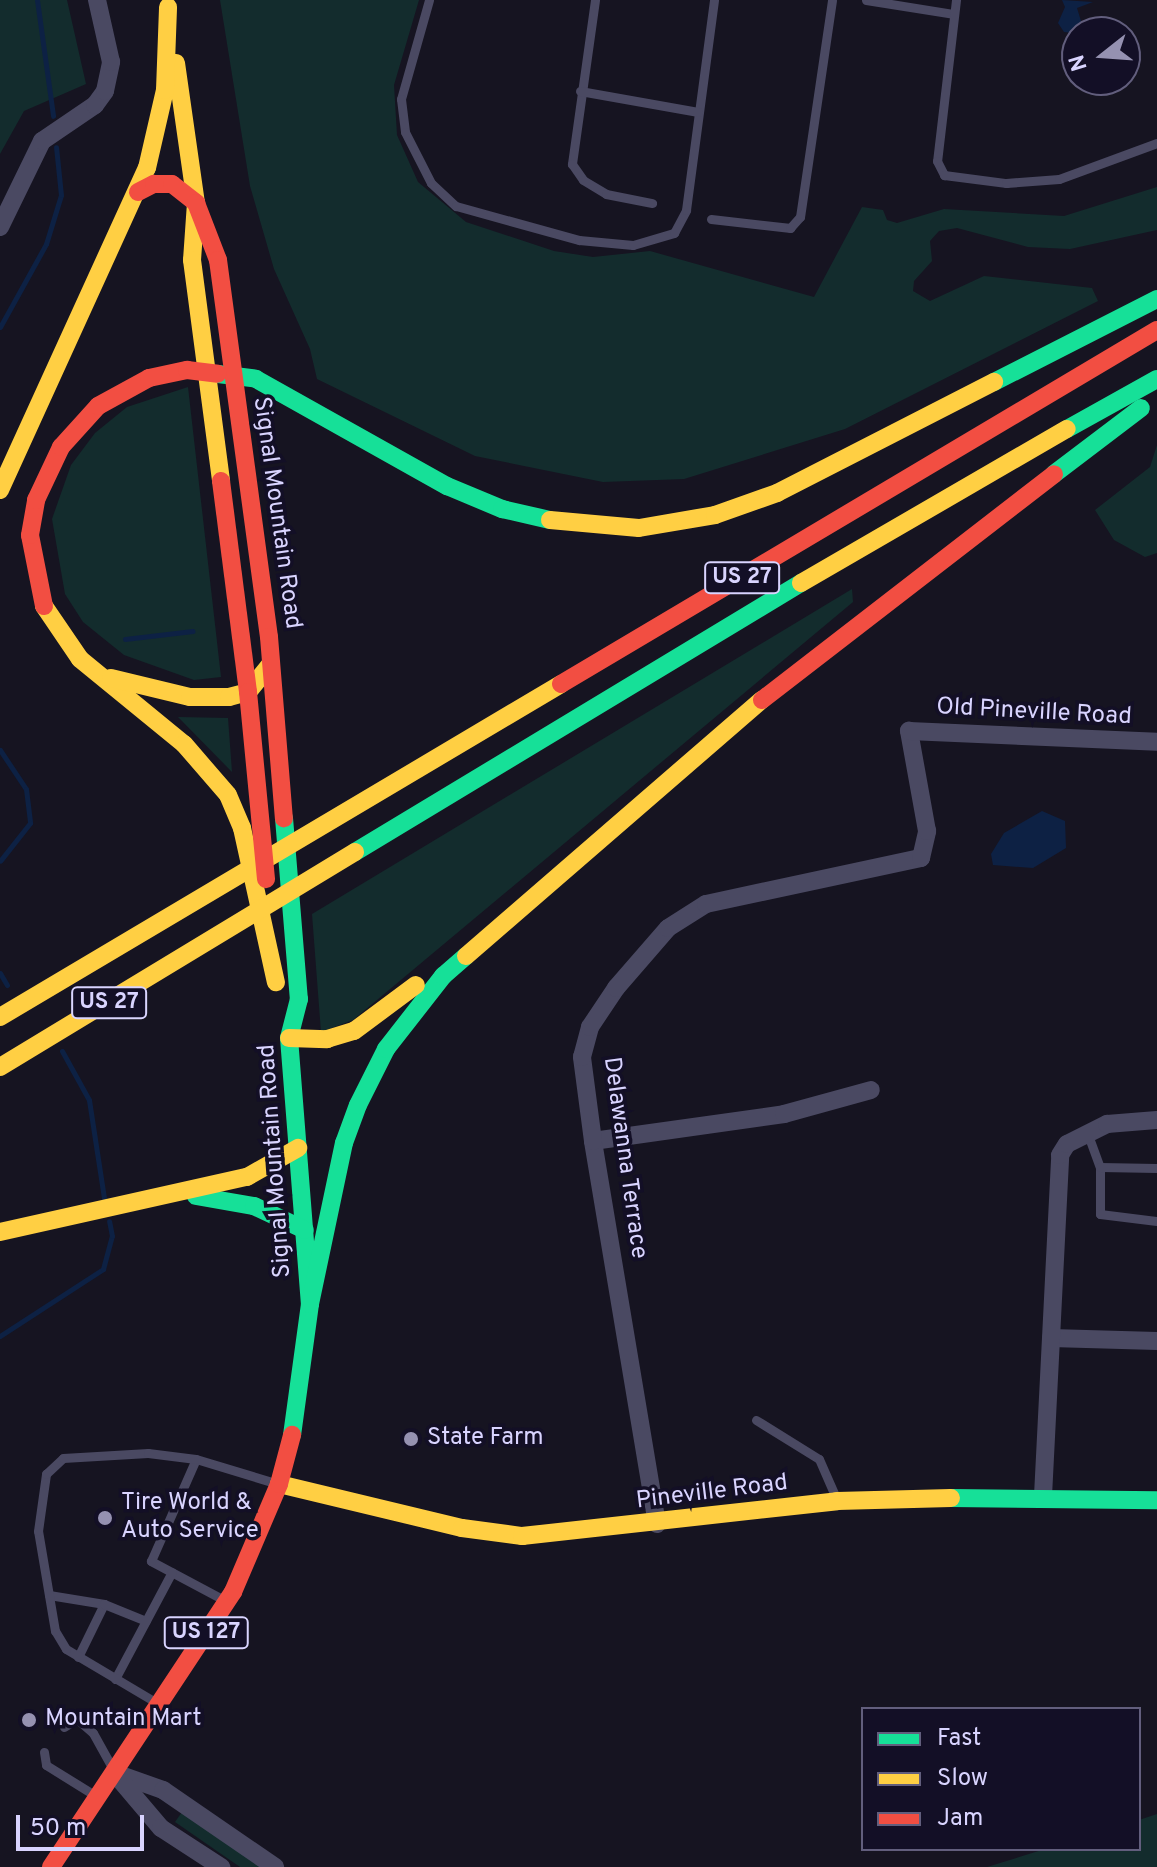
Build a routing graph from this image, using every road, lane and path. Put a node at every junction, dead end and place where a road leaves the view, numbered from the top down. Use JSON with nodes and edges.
{"nodes":[{"id":1,"x":97,"y":0,"type":"edge"},
{"id":2,"x":429,"y":0,"type":"edge"},
{"id":3,"x":595,"y":0,"type":"edge"},
{"id":4,"x":714,"y":0,"type":"edge"},
{"id":5,"x":832,"y":0,"type":"edge"},
{"id":6,"x":866,"y":0,"type":"edge"},
{"id":7,"x":956,"y":0,"type":"edge"},
{"id":8,"x":168,"y":4,"type":"edge"},
{"id":9,"x":953,"y":14,"type":"junction"},
{"id":10,"x":580,"y":91,"type":"junction"},
{"id":11,"x":698,"y":112,"type":"junction"},
{"id":12,"x":1157,"y":143,"type":"edge"},
{"id":13,"x":138,"y":192,"type":"junction"},
{"id":14,"x":196,"y":203,"type":"junction"},
{"id":15,"x":652,"y":203,"type":"dead end"},
{"id":16,"x":711,"y":219,"type":"dead end"},
{"id":17,"x":0,"y":227,"type":"edge"},
{"id":18,"x":1157,"y":299,"type":"edge"},
{"id":19,"x":1157,"y":330,"type":"edge"},
{"id":20,"x":1157,"y":379,"type":"edge"},
{"id":21,"x":1157,"y":397,"type":"edge"},
{"id":22,"x":0,"y":490,"type":"edge"},
{"id":23,"x":271,"y":664,"type":"junction"},
{"id":24,"x":100,"y":675,"type":"junction"},
{"id":25,"x":248,"y":692,"type":"junction"},
{"id":26,"x":909,"y":731,"type":"joint"},
{"id":27,"x":1157,"y":742,"type":"edge"},
{"id":28,"x":581,"y":853,"type":"junction"},
{"id":29,"x":276,"y":982,"type":"junction"},
{"id":30,"x":0,"y":1017,"type":"edge"},
{"id":31,"x":289,"y":1038,"type":"junction"},
{"id":32,"x":0,"y":1067,"type":"edge"},
{"id":33,"x":871,"y":1090,"type":"dead end"},
{"id":34,"x":1157,"y":1120,"type":"edge"},
{"id":35,"x":1087,"y":1132,"type":"junction"},
{"id":36,"x":593,"y":1141,"type":"junction"},
{"id":37,"x":298,"y":1148,"type":"junction"},
{"id":38,"x":1100,"y":1167,"type":"junction"},
{"id":39,"x":1157,"y":1168,"type":"edge"},
{"id":40,"x":181,"y":1194,"type":"junction"},
{"id":41,"x":1157,"y":1221,"type":"edge"},
{"id":42,"x":305,"y":1230,"type":"junction"},
{"id":43,"x":0,"y":1232,"type":"edge"},
{"id":44,"x":310,"y":1304,"type":"junction"},
{"id":45,"x":1051,"y":1338,"type":"junction"},
{"id":46,"x":1157,"y":1341,"type":"edge"},
{"id":47,"x":756,"y":1420,"type":"dead end"},
{"id":48,"x":196,"y":1459,"type":"junction"},
{"id":49,"x":279,"y":1484,"type":"junction"},
{"id":50,"x":1043,"y":1496,"type":"junction"},
{"id":51,"x":1157,"y":1500,"type":"edge"},
{"id":52,"x":837,"y":1501,"type":"junction"},
{"id":53,"x":657,"y":1524,"type":"junction"},
{"id":54,"x":172,"y":1572,"type":"junction"},
{"id":55,"x":49,"y":1595,"type":"junction"},
{"id":56,"x":226,"y":1602,"type":"junction"},
{"id":57,"x":104,"y":1604,"type":"junction"},
{"id":58,"x":146,"y":1621,"type":"junction"},
{"id":59,"x":78,"y":1657,"type":"junction"},
{"id":60,"x":115,"y":1679,"type":"junction"},
{"id":61,"x":160,"y":1705,"type":"junction"},
{"id":62,"x":64,"y":1727,"type":"dead end"},
{"id":63,"x":44,"y":1752,"type":"dead end"},
{"id":64,"x":115,"y":1773,"type":"junction"},
{"id":65,"x":98,"y":1798,"type":"junction"},
{"id":66,"x":51,"y":1867,"type":"edge"},
{"id":67,"x":221,"y":1867,"type":"edge"},
{"id":68,"x":275,"y":1867,"type":"edge"}],
"edges":[{"from":1,"to":17,"type":"street"},
{"from":2,"to":11,"type":"lane"},
{"from":3,"to":10,"type":"lane"},
{"from":4,"to":11,"type":"lane"},
{"from":5,"to":16,"type":"lane"},
{"from":6,"to":9,"type":"lane"},
{"from":7,"to":9,"type":"lane"},
{"from":8,"to":13,"type":"main road"},
{"from":8,"to":14,"type":"main road","name":"Signal Mountain Road"},
{"from":9,"to":12,"type":"lane"},
{"from":10,"to":11,"type":"lane"},
{"from":10,"to":15,"type":"lane"},
{"from":13,"to":14,"type":"main road"},
{"from":13,"to":22,"type":"main road"},
{"from":14,"to":23,"type":"main road","name":"Signal Mountain Road"},
{"from":14,"to":25,"type":"main road","name":"Signal Mountain Road"},
{"from":18,"to":24,"type":"main road"},
{"from":19,"to":30,"type":"main road","number":"US 27"},
{"from":20,"to":32,"type":"main road","number":"US 27"},
{"from":21,"to":28,"type":"main road"},
{"from":23,"to":25,"type":"main road"},
{"from":23,"to":31,"type":"main road","name":"Signal Mountain Road"},
{"from":24,"to":25,"type":"main road"},
{"from":24,"to":29,"type":"main road"},
{"from":25,"to":29,"type":"main road","name":"Signal Mountain Road"},
{"from":26,"to":27,"type":"street","name":"Old Pineville Road"},
{"from":26,"to":36,"type":"street","name":"Delawanna Terrace"},
{"from":28,"to":31,"type":"main road"},
{"from":28,"to":44,"type":"main road"},
{"from":29,"to":31,"type":"main road","number":"US 127"},
{"from":31,"to":37,"type":"main road","name":"Signal Mountain Road","number":"US 127"},
{"from":33,"to":36,"type":"street"},
{"from":34,"to":35,"type":"street"},
{"from":35,"to":38,"type":"lane"},
{"from":35,"to":45,"type":"street"},
{"from":36,"to":53,"type":"street","name":"Delawanna Terrace"},
{"from":37,"to":40,"type":"main road"},
{"from":37,"to":42,"type":"main road","name":"Signal Mountain Road","number":"US 127"},
{"from":38,"to":39,"type":"lane"},
{"from":38,"to":41,"type":"lane"},
{"from":40,"to":42,"type":"main road"},
{"from":40,"to":43,"type":"main road"},
{"from":42,"to":44,"type":"main road","name":"Signal Mountain Road","number":"US 127"},
{"from":44,"to":49,"type":"main road","name":"Signal Mountain Road","number":"US 127"},
{"from":45,"to":46,"type":"street"},
{"from":45,"to":50,"type":"street"},
{"from":47,"to":52,"type":"lane"},
{"from":48,"to":49,"type":"lane"},
{"from":48,"to":54,"type":"lane"},
{"from":48,"to":55,"type":"lane"},
{"from":49,"to":53,"type":"main road","name":"Pineville Road"},
{"from":49,"to":56,"type":"main road","name":"Signal Mountain Road","number":"US 127"},
{"from":50,"to":51,"type":"main road","name":"Pineville Road"},
{"from":50,"to":52,"type":"main road","name":"Pineville Road"},
{"from":52,"to":53,"type":"main road","name":"Pineville Road"},
{"from":54,"to":56,"type":"lane"},
{"from":54,"to":58,"type":"lane"},
{"from":55,"to":57,"type":"lane"},
{"from":55,"to":59,"type":"lane"},
{"from":56,"to":61,"type":"main road","name":"Signal Mountain Road","number":"US 127"},
{"from":57,"to":58,"type":"lane"},
{"from":57,"to":59,"type":"lane"},
{"from":58,"to":60,"type":"lane"},
{"from":59,"to":60,"type":"lane"},
{"from":60,"to":61,"type":"lane"},
{"from":61,"to":64,"type":"main road","name":"Signal Mountain Road","number":"US 127"},
{"from":62,"to":64,"type":"lane"},
{"from":63,"to":65,"type":"lane"},
{"from":64,"to":65,"type":"main road","name":"Signal Mountain Road","number":"US 127"},
{"from":64,"to":67,"type":"street"},
{"from":64,"to":68,"type":"street"},
{"from":65,"to":66,"type":"main road","name":"Signal Mountain Road","number":"US 127"}]}
